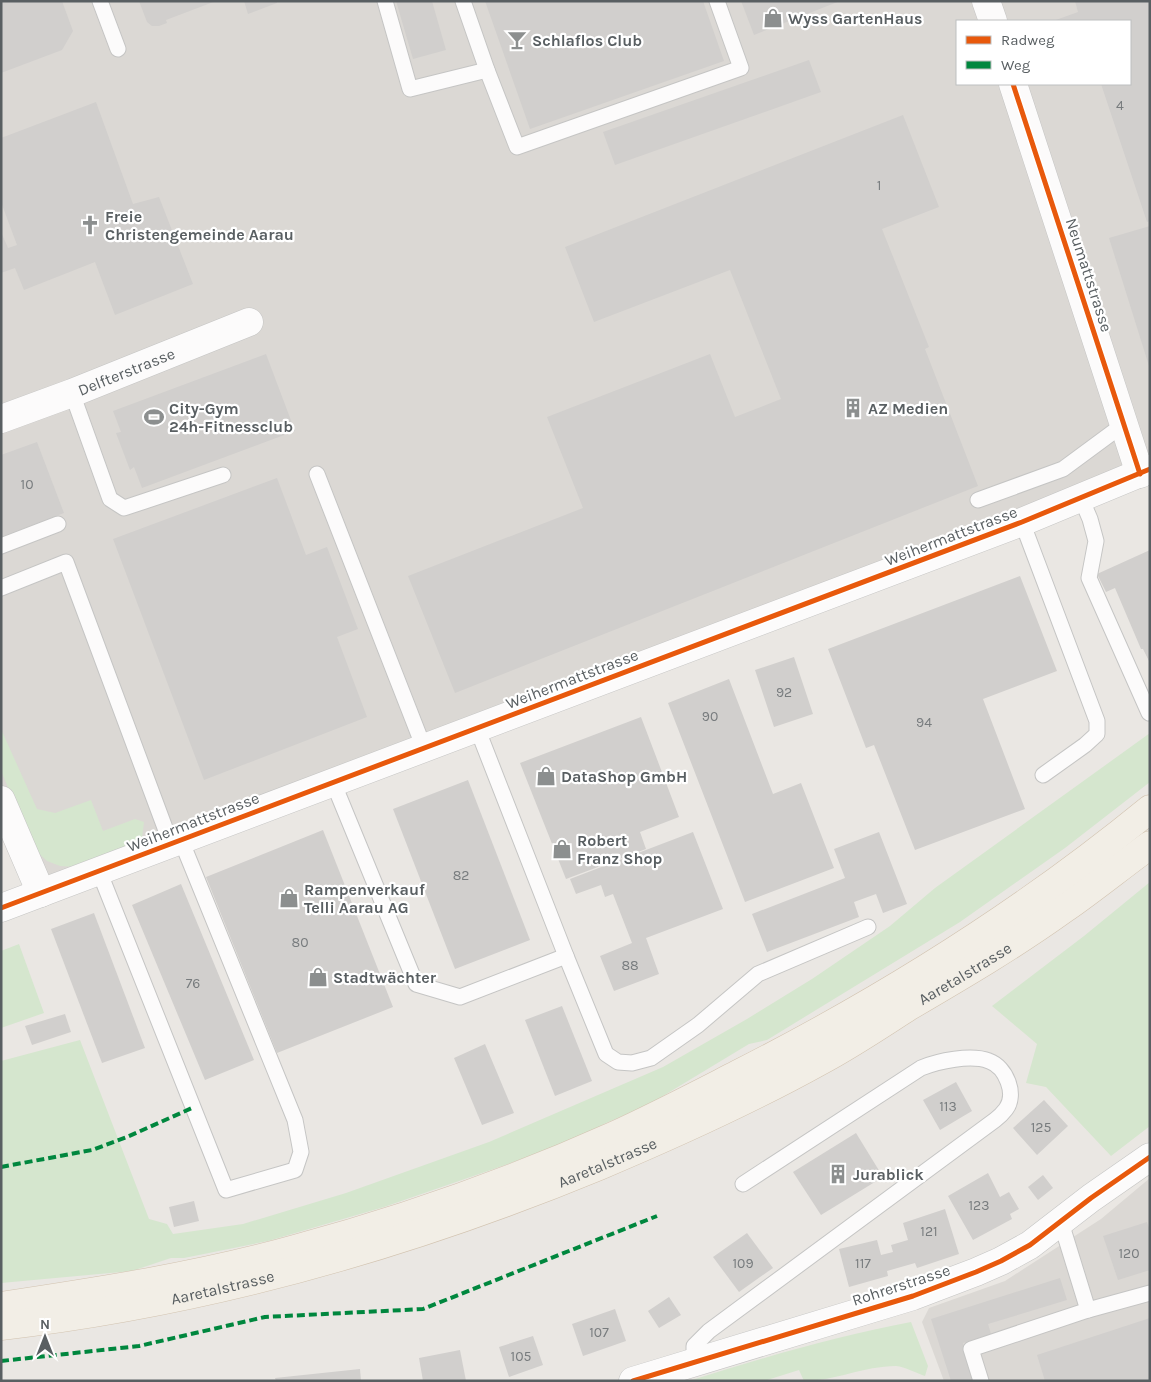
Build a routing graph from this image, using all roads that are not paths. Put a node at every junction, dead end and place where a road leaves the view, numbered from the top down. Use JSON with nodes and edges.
{"nodes":[{"id":1,"x":100,"y":1,"type":"edge"},
{"id":2,"x":384,"y":1,"type":"edge"},
{"id":3,"x":463,"y":1,"type":"edge"},
{"id":4,"x":717,"y":1,"type":"edge"},
{"id":5,"x":986,"y":1,"type":"edge"},
{"id":6,"x":993,"y":20,"type":"edge"},
{"id":7,"x":118,"y":49,"type":"dead end"},
{"id":8,"x":487,"y":70,"type":"junction"},
{"id":9,"x":1013,"y":85,"type":"edge"},
{"id":10,"x":249,"y":322,"type":"dead end"},
{"id":11,"x":72,"y":393,"type":"junction"},
{"id":12,"x":1,"y":419,"type":"edge"},
{"id":13,"x":1124,"y":424,"type":"junction"},
{"id":14,"x":1145,"y":472,"type":"edge"},
{"id":15,"x":317,"y":474,"type":"dead end"},
{"id":16,"x":223,"y":475,"type":"dead end"},
{"id":17,"x":1081,"y":498,"type":"junction"},
{"id":18,"x":978,"y":500,"type":"dead end"},
{"id":19,"x":1022,"y":522,"type":"junction"},
{"id":20,"x":58,"y":524,"type":"dead end"},
{"id":21,"x":1,"y":546,"type":"edge"},
{"id":22,"x":1,"y":588,"type":"edge"},
{"id":23,"x":1148,"y":713,"type":"dead end"},
{"id":24,"x":477,"y":728,"type":"junction"},
{"id":25,"x":424,"y":748,"type":"junction"},
{"id":26,"x":1043,"y":775,"type":"dead end"},
{"id":27,"x":333,"y":782,"type":"junction"},
{"id":28,"x":1150,"y":802,"type":"edge"},
{"id":29,"x":2,"y":804,"type":"edge"},
{"id":30,"x":1150,"y":809,"type":"edge"},
{"id":31,"x":1113,"y":840,"type":"junction"},
{"id":32,"x":176,"y":842,"type":"junction"},
{"id":33,"x":1150,"y":845,"type":"edge"},
{"id":34,"x":99,"y":871,"type":"junction"},
{"id":35,"x":41,"y":893,"type":"junction"},
{"id":36,"x":1,"y":908,"type":"edge"},
{"id":37,"x":868,"y":927,"type":"dead end"},
{"id":38,"x":566,"y":956,"type":"junction"},
{"id":39,"x":1150,"y":1157,"type":"edge"},
{"id":40,"x":743,"y":1184,"type":"dead end"},
{"id":41,"x":1059,"y":1223,"type":"junction"},
{"id":42,"x":1150,"y":1293,"type":"edge"},
{"id":43,"x":1,"y":1306,"type":"edge"},
{"id":44,"x":1088,"y":1310,"type":"junction"},
{"id":45,"x":1,"y":1326,"type":"edge"},
{"id":46,"x":694,"y":1363,"type":"junction"},
{"id":47,"x":633,"y":1381,"type":"edge"},
{"id":48,"x":980,"y":1381,"type":"edge"}],
"edges":[{"from":1,"to":7,"type":"lane"},
{"from":2,"to":8,"type":"lane"},
{"from":3,"to":8,"type":"lane"},
{"from":4,"to":8,"type":"lane"},
{"from":5,"to":6,"type":"street"},
{"from":9,"to":13,"type":"street","name":"Neumattstrasse"},
{"from":10,"to":11,"type":"street","name":"Delfterstrasse"},
{"from":11,"to":12,"type":"street","name":"Delfterstrasse"},
{"from":11,"to":16,"type":"lane"},
{"from":13,"to":14,"type":"street","name":"Neumattstrasse"},
{"from":13,"to":18,"type":"lane"},
{"from":14,"to":17,"type":"street","name":"Weihermattstrasse"},
{"from":15,"to":25,"type":"lane"},
{"from":17,"to":19,"type":"street","name":"Weihermattstrasse"},
{"from":17,"to":23,"type":"lane"},
{"from":19,"to":24,"type":"street","name":"Weihermattstrasse"},
{"from":19,"to":26,"type":"lane"},
{"from":20,"to":21,"type":"lane"},
{"from":22,"to":32,"type":"lane"},
{"from":24,"to":25,"type":"street","name":"Weihermattstrasse"},
{"from":24,"to":38,"type":"lane"},
{"from":25,"to":27,"type":"street","name":"Weihermattstrasse"},
{"from":27,"to":32,"type":"street","name":"Weihermattstrasse"},
{"from":27,"to":38,"type":"lane"},
{"from":28,"to":31,"type":"main road","name":"Aaretalstrasse"},
{"from":29,"to":35,"type":"street"},
{"from":30,"to":31,"type":"main road","name":"Aaretalstrasse"},
{"from":31,"to":43,"type":"main road","name":"Aaretalstrasse"},
{"from":32,"to":34,"type":"street","name":"Weihermattstrasse"},
{"from":32,"to":34,"type":"lane"},
{"from":33,"to":45,"type":"main road","name":"Aaretalstrasse"},
{"from":34,"to":35,"type":"street","name":"Weihermattstrasse"},
{"from":35,"to":36,"type":"street","name":"Weihermattstrasse"},
{"from":37,"to":38,"type":"lane"},
{"from":39,"to":41,"type":"street","name":"Rohrerstrasse"},
{"from":40,"to":46,"type":"lane"},
{"from":41,"to":44,"type":"lane"},
{"from":41,"to":46,"type":"street","name":"Rohrerstrasse"},
{"from":42,"to":44,"type":"lane"},
{"from":44,"to":48,"type":"lane"},
{"from":46,"to":47,"type":"street","name":"Rohrerstrasse"}]}
